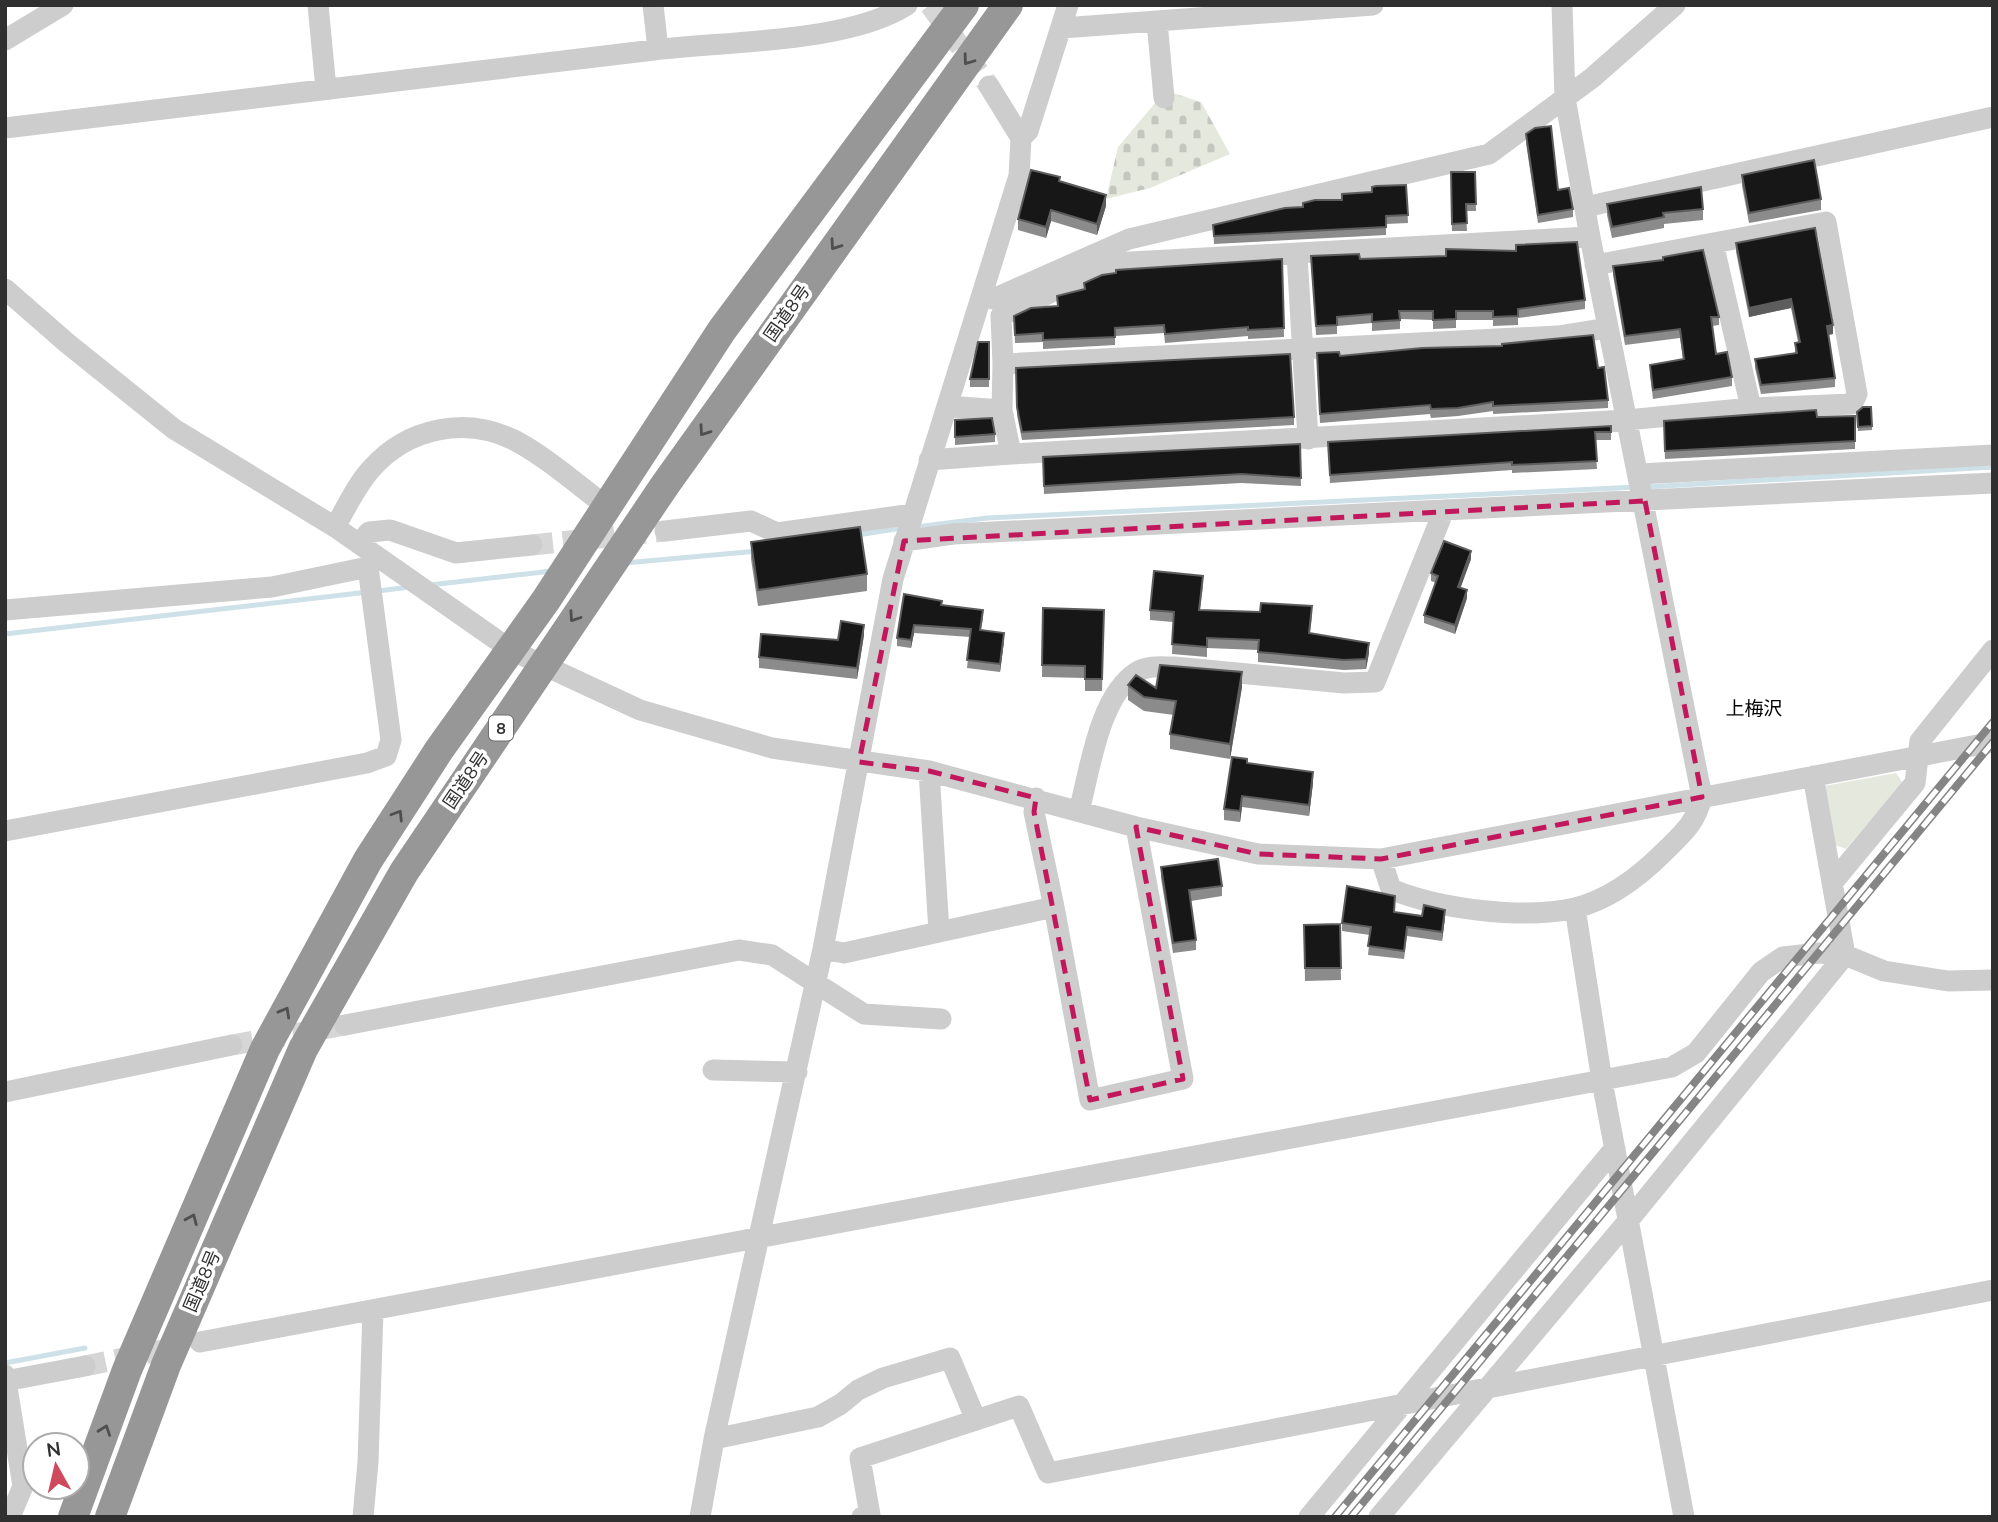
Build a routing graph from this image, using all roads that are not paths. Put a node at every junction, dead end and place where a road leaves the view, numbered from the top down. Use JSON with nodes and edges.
{"nodes":[{"id":1,"x":63,"y":5,"type":"edge"},
{"id":2,"x":318,"y":5,"type":"edge"},
{"id":3,"x":653,"y":5,"type":"edge"},
{"id":4,"x":908,"y":5,"type":"edge"},
{"id":5,"x":964,"y":5,"type":"edge"},
{"id":6,"x":1009,"y":5,"type":"edge"},
{"id":7,"x":1068,"y":5,"type":"edge"},
{"id":8,"x":1373,"y":5,"type":"edge"},
{"id":9,"x":1562,"y":5,"type":"edge"},
{"id":10,"x":1675,"y":5,"type":"edge"},
{"id":11,"x":1157,"y":22,"type":"junction"},
{"id":12,"x":1062,"y":28,"type":"junction"},
{"id":13,"x":5,"y":40,"type":"edge"},
{"id":14,"x":658,"y":49,"type":"junction"},
{"id":15,"x":989,"y":86,"type":"tunnel mouth"},
{"id":16,"x":326,"y":89,"type":"junction"},
{"id":17,"x":1164,"y":98,"type":"dead end"},
{"id":18,"x":1565,"y":98,"type":"junction"},
{"id":19,"x":1993,"y":117,"type":"edge"},
{"id":20,"x":5,"y":128,"type":"edge"},
{"id":21,"x":1021,"y":138,"type":"junction"},
{"id":22,"x":1585,"y":206,"type":"junction"},
{"id":23,"x":1590,"y":237,"type":"junction"},
{"id":24,"x":1713,"y":243,"type":"junction"},
{"id":25,"x":1297,"y":255,"type":"junction"},
{"id":26,"x":1595,"y":265,"type":"junction"},
{"id":27,"x":5,"y":289,"type":"edge"},
{"id":28,"x":993,"y":299,"type":"dead end"},
{"id":29,"x":1608,"y":328,"type":"junction"},
{"id":30,"x":1303,"y":349,"type":"junction"},
{"id":31,"x":1003,"y":364,"type":"junction"},
{"id":32,"x":947,"y":406,"type":"junction"},
{"id":33,"x":1751,"y":408,"type":"junction"},
{"id":34,"x":1002,"y":410,"type":"junction"},
{"id":35,"x":1627,"y":420,"type":"junction"},
{"id":36,"x":1308,"y":439,"type":"junction"},
{"id":37,"x":1011,"y":454,"type":"junction"},
{"id":38,"x":1993,"y":455,"type":"edge"},
{"id":39,"x":929,"y":460,"type":"junction"},
{"id":40,"x":1639,"y":474,"type":"junction"},
{"id":41,"x":1993,"y":483,"type":"edge"},
{"id":42,"x":1645,"y":501,"type":"junction"},
{"id":43,"x":606,"y":506,"type":"junction"},
{"id":44,"x":1444,"y":510,"type":"junction"},
{"id":45,"x":912,"y":514,"type":"junction"},
{"id":46,"x":335,"y":527,"type":"junction"},
{"id":47,"x":665,"y":531,"type":"tunnel mouth"},
{"id":48,"x":904,"y":541,"type":"junction"},
{"id":49,"x":532,"y":545,"type":"tunnel mouth"},
{"id":50,"x":368,"y":556,"type":"junction"},
{"id":51,"x":5,"y":610,"type":"edge"},
{"id":52,"x":511,"y":650,"type":"junction"},
{"id":53,"x":1993,"y":650,"type":"edge"},
{"id":54,"x":542,"y":665,"type":"junction"},
{"id":55,"x":1993,"y":742,"type":"edge"},
{"id":56,"x":1920,"y":756,"type":"junction"},
{"id":57,"x":859,"y":762,"type":"junction"},
{"id":58,"x":929,"y":771,"type":"junction"},
{"id":59,"x":1813,"y":776,"type":"junction"},
{"id":60,"x":1702,"y":797,"type":"junction"},
{"id":61,"x":1036,"y":799,"type":"junction"},
{"id":62,"x":1079,"y":811,"type":"junction"},
{"id":63,"x":1136,"y":827,"type":"junction"},
{"id":64,"x":5,"y":831,"type":"edge"},
{"id":65,"x":1381,"y":859,"type":"junction"},
{"id":66,"x":1833,"y":882,"type":"junction"},
{"id":67,"x":1054,"y":907,"type":"junction"},
{"id":68,"x":1575,"y":908,"type":"junction"},
{"id":69,"x":939,"y":932,"type":"junction"},
{"id":70,"x":824,"y":949,"type":"junction"},
{"id":71,"x":1844,"y":955,"type":"junction"},
{"id":72,"x":816,"y":980,"type":"junction"},
{"id":73,"x":1993,"y":980,"type":"edge"},
{"id":74,"x":941,"y":1019,"type":"dead end"},
{"id":75,"x":345,"y":1025,"type":"tunnel mouth"},
{"id":76,"x":232,"y":1045,"type":"tunnel mouth"},
{"id":77,"x":713,"y":1070,"type":"dead end"},
{"id":78,"x":797,"y":1072,"type":"junction"},
{"id":79,"x":1602,"y":1081,"type":"junction"},
{"id":80,"x":5,"y":1092,"type":"edge"},
{"id":81,"x":1615,"y":1148,"type":"junction"},
{"id":82,"x":1628,"y":1221,"type":"junction"},
{"id":83,"x":760,"y":1238,"type":"junction"},
{"id":84,"x":1993,"y":1290,"type":"edge"},
{"id":85,"x":373,"y":1311,"type":"junction"},
{"id":86,"x":200,"y":1342,"type":"tunnel mouth"},
{"id":87,"x":1653,"y":1354,"type":"junction"},
{"id":88,"x":85,"y":1366,"type":"tunnel mouth"},
{"id":89,"x":6,"y":1379,"type":"edge"},
{"id":90,"x":1487,"y":1386,"type":"junction"},
{"id":91,"x":1402,"y":1403,"type":"junction"},
{"id":92,"x":976,"y":1420,"type":"junction"},
{"id":93,"x":714,"y":1439,"type":"junction"},
{"id":94,"x":867,"y":1516,"type":"edge"},
{"id":95,"x":10,"y":1517,"type":"edge"},
{"id":96,"x":73,"y":1517,"type":"edge"},
{"id":97,"x":110,"y":1517,"type":"edge"},
{"id":98,"x":363,"y":1517,"type":"edge"},
{"id":99,"x":700,"y":1517,"type":"edge"},
{"id":100,"x":1309,"y":1517,"type":"edge"},
{"id":101,"x":1379,"y":1517,"type":"edge"},
{"id":102,"x":1684,"y":1517,"type":"edge"}],
"edges":[{"from":1,"to":13,"type":"street"},
{"from":2,"to":16,"type":"street"},
{"from":3,"to":14,"type":"street"},
{"from":4,"to":14,"type":"street"},
{"from":5,"to":43,"type":"highway","name":"国道8号","number":"8"},
{"from":6,"to":54,"type":"highway","name":"国道8号","number":"8","one_way":true},
{"from":7,"to":12,"type":"street"},
{"from":8,"to":11,"type":"street"},
{"from":9,"to":18,"type":"street"},
{"from":10,"to":18,"type":"street"},
{"from":11,"to":12,"type":"street"},
{"from":11,"to":17,"type":"street"},
{"from":12,"to":21,"type":"street"},
{"from":14,"to":16,"type":"street"},
{"from":15,"to":21,"type":"street"},
{"from":16,"to":20,"type":"street"},
{"from":18,"to":22,"type":"street"},
{"from":18,"to":28,"type":"street"},
{"from":19,"to":22,"type":"street"},
{"from":21,"to":32,"type":"street"},
{"from":22,"to":23,"type":"street"},
{"from":23,"to":25,"type":"street"},
{"from":23,"to":26,"type":"street"},
{"from":24,"to":26,"type":"street"},
{"from":24,"to":33,"type":"street"},
{"from":24,"to":33,"type":"street"},
{"from":25,"to":30,"type":"street"},
{"from":25,"to":31,"type":"street"},
{"from":26,"to":29,"type":"street"},
{"from":27,"to":46,"type":"street"},
{"from":29,"to":30,"type":"street"},
{"from":29,"to":35,"type":"street"},
{"from":30,"to":31,"type":"street"},
{"from":30,"to":36,"type":"street"},
{"from":31,"to":34,"type":"street"},
{"from":32,"to":34,"type":"street"},
{"from":32,"to":39,"type":"street"},
{"from":33,"to":35,"type":"street"},
{"from":34,"to":37,"type":"street"},
{"from":35,"to":36,"type":"street"},
{"from":35,"to":40,"type":"street"},
{"from":36,"to":37,"type":"street"},
{"from":37,"to":39,"type":"street"},
{"from":38,"to":40,"type":"street"},
{"from":39,"to":45,"type":"street"},
{"from":40,"to":42,"type":"street"},
{"from":41,"to":42,"type":"street"},
{"from":42,"to":44,"type":"street"},
{"from":42,"to":60,"type":"street"},
{"from":43,"to":46,"type":"street"},
{"from":43,"to":52,"type":"highway","name":"国道8号","number":"8"},
{"from":44,"to":48,"type":"street"},
{"from":44,"to":62,"type":"street"},
{"from":45,"to":47,"type":"street"},
{"from":45,"to":48,"type":"street"},
{"from":46,"to":50,"type":"street"},
{"from":48,"to":57,"type":"street"},
{"from":49,"to":50,"type":"street"},
{"from":50,"to":51,"type":"street"},
{"from":50,"to":52,"type":"street"},
{"from":50,"to":64,"type":"street"},
{"from":52,"to":54,"type":"street"},
{"from":96,"to":52,"type":"highway","name":"国道8号","number":"8","one_way":true},
{"from":53,"to":56,"type":"street"},
{"from":54,"to":57,"type":"street"},
{"from":54,"to":97,"type":"highway","name":"国道8号","number":"8"},
{"from":55,"to":56,"type":"street"},
{"from":56,"to":59,"type":"street"},
{"from":56,"to":66,"type":"street"},
{"from":57,"to":58,"type":"street"},
{"from":57,"to":70,"type":"street"},
{"from":58,"to":61,"type":"street"},
{"from":58,"to":69,"type":"street"},
{"from":59,"to":60,"type":"street"},
{"from":59,"to":66,"type":"street"},
{"from":60,"to":65,"type":"street"},
{"from":60,"to":68,"type":"street"},
{"from":61,"to":62,"type":"street"},
{"from":61,"to":67,"type":"street"},
{"from":62,"to":63,"type":"street"},
{"from":63,"to":65,"type":"street"},
{"from":63,"to":67,"type":"street"},
{"from":65,"to":68,"type":"street"},
{"from":66,"to":71,"type":"street"},
{"from":67,"to":69,"type":"street"},
{"from":68,"to":79,"type":"street"},
{"from":69,"to":70,"type":"street"},
{"from":70,"to":72,"type":"street"},
{"from":71,"to":73,"type":"street"},
{"from":71,"to":79,"type":"street"},
{"from":71,"to":82,"type":"street"},
{"from":72,"to":74,"type":"street"},
{"from":72,"to":75,"type":"street"},
{"from":72,"to":78,"type":"street"},
{"from":76,"to":80,"type":"street"},
{"from":77,"to":78,"type":"street"},
{"from":78,"to":83,"type":"street"},
{"from":79,"to":81,"type":"street"},
{"from":79,"to":83,"type":"street"},
{"from":81,"to":82,"type":"street"},
{"from":81,"to":91,"type":"street"},
{"from":82,"to":87,"type":"street"},
{"from":82,"to":90,"type":"street"},
{"from":83,"to":85,"type":"street"},
{"from":83,"to":93,"type":"street"},
{"from":84,"to":87,"type":"street"},
{"from":85,"to":86,"type":"street"},
{"from":85,"to":98,"type":"street"},
{"from":87,"to":90,"type":"street"},
{"from":87,"to":102,"type":"street"},
{"from":88,"to":89,"type":"street"},
{"from":89,"to":95,"type":"street"},
{"from":90,"to":91,"type":"street"},
{"from":90,"to":101,"type":"street"},
{"from":91,"to":92,"type":"street"},
{"from":91,"to":100,"type":"street"},
{"from":92,"to":93,"type":"street"},
{"from":92,"to":94,"type":"street"},
{"from":93,"to":99,"type":"street"}]}
